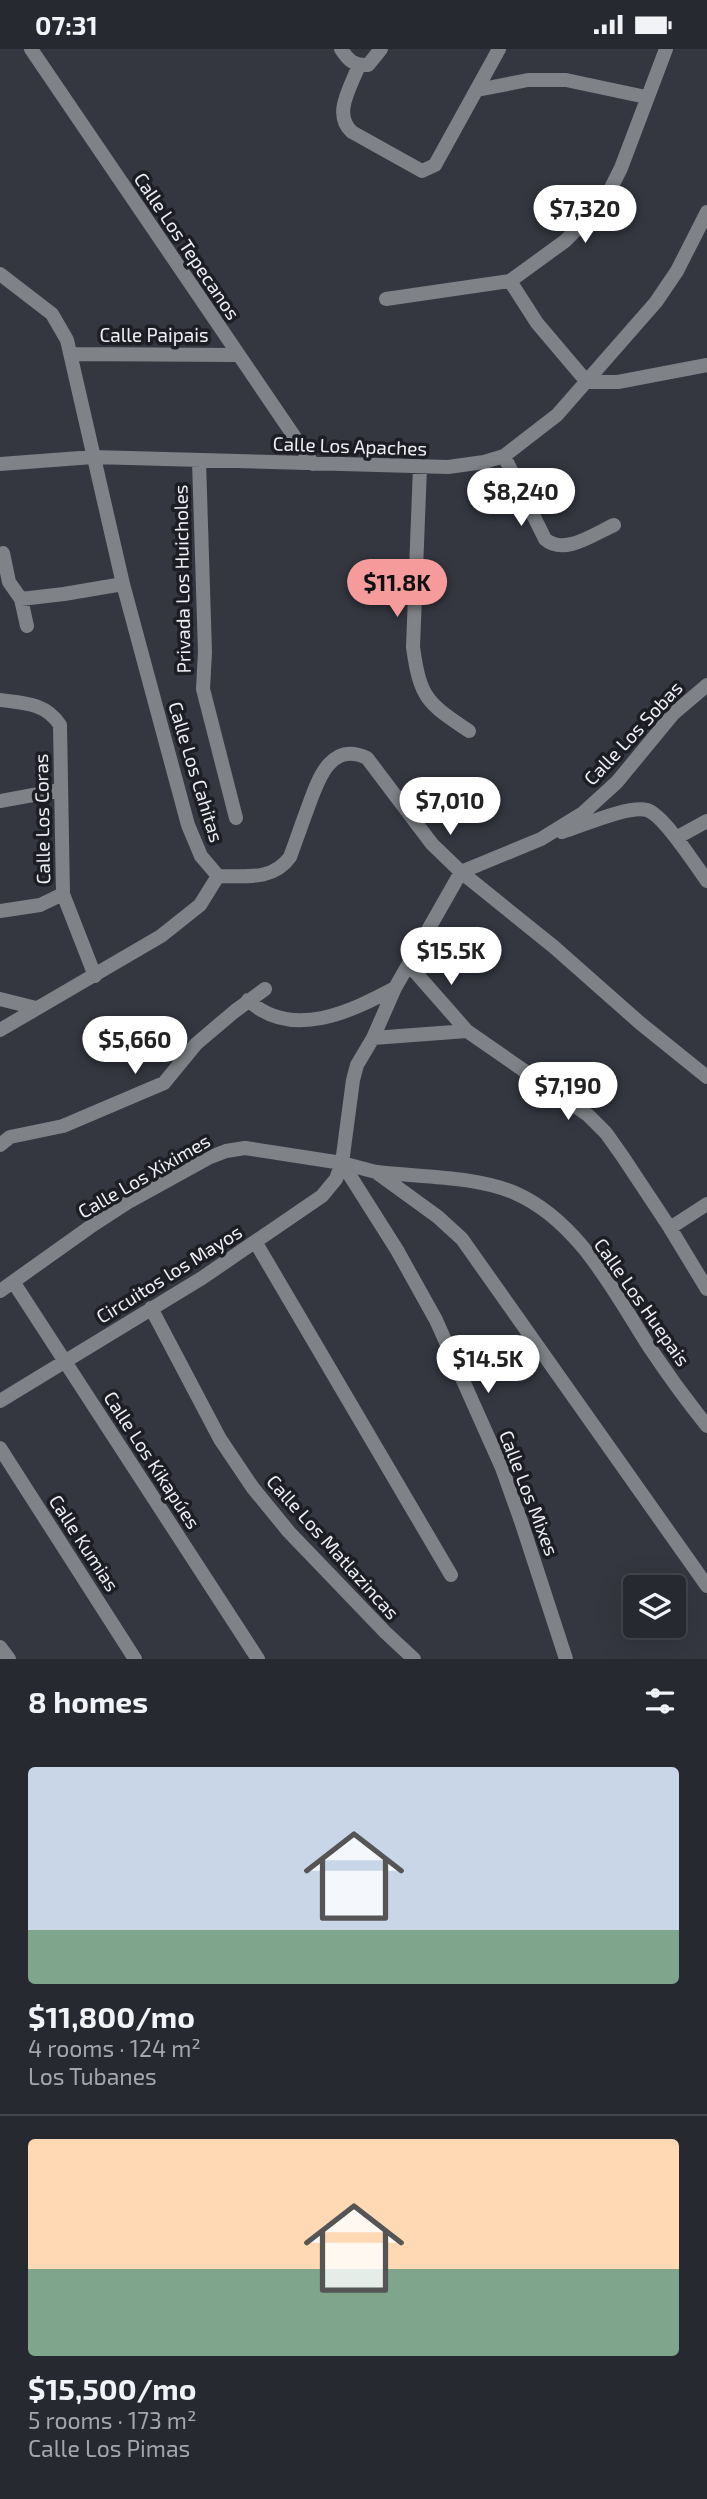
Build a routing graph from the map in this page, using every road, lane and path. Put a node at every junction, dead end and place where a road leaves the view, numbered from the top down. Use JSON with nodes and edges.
{"nodes":[{"id":1,"x":31,"y":49,"type":"edge"},
{"id":2,"x":341,"y":49,"type":"edge"},
{"id":3,"x":381,"y":49,"type":"edge"},
{"id":4,"x":499,"y":49,"type":"edge"},
{"id":5,"x":666,"y":49,"type":"edge"},
{"id":6,"x":359,"y":65,"type":"junction"},
{"id":7,"x":477,"y":90,"type":"junction"},
{"id":8,"x":646,"y":97,"type":"junction"},
{"id":9,"x":707,"y":212,"type":"edge"},
{"id":10,"x":0,"y":274,"type":"edge"},
{"id":11,"x":510,"y":281,"type":"junction"},
{"id":12,"x":387,"y":299,"type":"dead end"},
{"id":13,"x":71,"y":354,"type":"junction"},
{"id":14,"x":236,"y":355,"type":"junction"},
{"id":15,"x":707,"y":365,"type":"edge"},
{"id":16,"x":587,"y":382,"type":"junction"},
{"id":17,"x":504,"y":456,"type":"junction"},
{"id":18,"x":93,"y":457,"type":"junction"},
{"id":19,"x":199,"y":461,"type":"junction"},
{"id":20,"x":0,"y":464,"type":"edge"},
{"id":21,"x":313,"y":464,"type":"junction"},
{"id":22,"x":421,"y":467,"type":"junction"},
{"id":23,"x":614,"y":525,"type":"dead end"},
{"id":24,"x":3,"y":553,"type":"dead end"},
{"id":25,"x":123,"y":584,"type":"junction"},
{"id":26,"x":22,"y":599,"type":"junction"},
{"id":27,"x":27,"y":626,"type":"dead end"},
{"id":28,"x":707,"y":685,"type":"edge"},
{"id":29,"x":0,"y":700,"type":"edge"},
{"id":30,"x":469,"y":731,"type":"dead end"},
{"id":31,"x":60,"y":790,"type":"junction"},
{"id":32,"x":0,"y":801,"type":"edge"},
{"id":33,"x":236,"y":818,"type":"dead end"},
{"id":34,"x":707,"y":821,"type":"edge"},
{"id":35,"x":676,"y":838,"type":"junction"},
{"id":36,"x":541,"y":839,"type":"junction"},
{"id":37,"x":461,"y":872,"type":"junction"},
{"id":38,"x":218,"y":876,"type":"junction"},
{"id":39,"x":707,"y":881,"type":"edge"},
{"id":40,"x":63,"y":894,"type":"junction"},
{"id":41,"x":0,"y":911,"type":"edge"},
{"id":42,"x":408,"y":965,"type":"junction"},
{"id":43,"x":95,"y":975,"type":"junction"},
{"id":44,"x":395,"y":988,"type":"junction"},
{"id":45,"x":265,"y":989,"type":"dead end"},
{"id":46,"x":0,"y":999,"type":"edge"},
{"id":47,"x":248,"y":1000,"type":"junction"},
{"id":48,"x":36,"y":1008,"type":"junction"},
{"id":49,"x":0,"y":1030,"type":"edge"},
{"id":50,"x":467,"y":1031,"type":"junction"},
{"id":51,"x":373,"y":1038,"type":"junction"},
{"id":52,"x":707,"y":1077,"type":"edge"},
{"id":53,"x":0,"y":1145,"type":"edge"},
{"id":54,"x":342,"y":1163,"type":"junction"},
{"id":55,"x":376,"y":1172,"type":"junction"},
{"id":56,"x":707,"y":1204,"type":"edge"},
{"id":57,"x":670,"y":1228,"type":"junction"},
{"id":58,"x":256,"y":1243,"type":"junction"},
{"id":59,"x":14,"y":1283,"type":"junction"},
{"id":60,"x":707,"y":1289,"type":"edge"},
{"id":61,"x":0,"y":1291,"type":"edge"},
{"id":62,"x":151,"y":1308,"type":"junction"},
{"id":63,"x":65,"y":1360,"type":"junction"},
{"id":64,"x":0,"y":1401,"type":"edge"},
{"id":65,"x":707,"y":1426,"type":"edge"},
{"id":66,"x":0,"y":1448,"type":"edge"},
{"id":67,"x":451,"y":1575,"type":"dead end"},
{"id":68,"x":707,"y":1586,"type":"edge"},
{"id":69,"x":0,"y":1647,"type":"edge"},
{"id":70,"x":9,"y":1659,"type":"edge"},
{"id":71,"x":135,"y":1659,"type":"edge"},
{"id":72,"x":258,"y":1659,"type":"edge"},
{"id":73,"x":414,"y":1659,"type":"edge"},
{"id":74,"x":566,"y":1659,"type":"edge"}],
"edges":[{"from":1,"to":14,"type":"street","name":"Calle Los Tepecanos"},
{"from":2,"to":6,"type":"street"},
{"from":3,"to":6,"type":"street"},
{"from":4,"to":7,"type":"street"},
{"from":5,"to":8,"type":"street"},
{"from":6,"to":7,"type":"street"},
{"from":7,"to":8,"type":"street"},
{"from":8,"to":11,"type":"street"},
{"from":9,"to":16,"type":"street","name":"Calle Los Apaches"},
{"from":10,"to":13,"type":"street","name":"Calle Los Cahitas"},
{"from":11,"to":12,"type":"street"},
{"from":11,"to":16,"type":"street"},
{"from":13,"to":14,"type":"street","name":"Calle Paipais"},
{"from":13,"to":18,"type":"street","name":"Calle Los Cahitas"},
{"from":14,"to":21,"type":"street","name":"Calle Los Tepecanos"},
{"from":15,"to":16,"type":"street"},
{"from":16,"to":17,"type":"street","name":"Calle Los Apaches"},
{"from":17,"to":22,"type":"street","name":"Calle Los Apaches"},
{"from":17,"to":23,"type":"street"},
{"from":18,"to":19,"type":"street","name":"Calle Los Apaches"},
{"from":18,"to":20,"type":"street","name":"Calle Los Apaches"},
{"from":18,"to":25,"type":"street","name":"Calle Los Cahitas"},
{"from":19,"to":21,"type":"street","name":"Calle Los Apaches"},
{"from":19,"to":33,"type":"street","name":"Privada Los Huicholes"},
{"from":21,"to":22,"type":"street","name":"Calle Los Apaches"},
{"from":22,"to":30,"type":"street"},
{"from":24,"to":26,"type":"street"},
{"from":25,"to":26,"type":"street"},
{"from":25,"to":38,"type":"street","name":"Calle Los Cahitas"},
{"from":26,"to":27,"type":"street"},
{"from":28,"to":36,"type":"street","name":"Calle Los Sobas"},
{"from":29,"to":31,"type":"street","name":"Calle Los Coras"},
{"from":31,"to":32,"type":"street"},
{"from":31,"to":40,"type":"street","name":"Calle Los Coras"},
{"from":34,"to":35,"type":"street"},
{"from":35,"to":36,"type":"street"},
{"from":35,"to":39,"type":"street"},
{"from":36,"to":37,"type":"street","name":"Calle Los Sobas"},
{"from":37,"to":38,"type":"street"},
{"from":37,"to":42,"type":"street"},
{"from":37,"to":52,"type":"street"},
{"from":38,"to":43,"type":"street"},
{"from":40,"to":41,"type":"street"},
{"from":40,"to":43,"type":"street","name":"Calle Los Coras"},
{"from":42,"to":44,"type":"street"},
{"from":42,"to":50,"type":"street"},
{"from":43,"to":48,"type":"street"},
{"from":44,"to":47,"type":"street"},
{"from":44,"to":51,"type":"street"},
{"from":45,"to":47,"type":"street"},
{"from":46,"to":48,"type":"street"},
{"from":47,"to":53,"type":"street"},
{"from":48,"to":49,"type":"street"},
{"from":50,"to":51,"type":"street"},
{"from":50,"to":57,"type":"street"},
{"from":51,"to":54,"type":"street"},
{"from":54,"to":55,"type":"street","name":"Calle Los Xiximes"},
{"from":54,"to":58,"type":"street","name":"Circuitos los Mayos"},
{"from":54,"to":59,"type":"street","name":"Calle Los Xiximes"},
{"from":54,"to":74,"type":"street","name":"Calle Los Mixes"},
{"from":55,"to":65,"type":"street","name":"Calle Los Huepais"},
{"from":55,"to":68,"type":"street","name":"Calle Los Xiximes"},
{"from":56,"to":57,"type":"street"},
{"from":57,"to":60,"type":"street"},
{"from":58,"to":62,"type":"street","name":"Circuitos los Mayos"},
{"from":58,"to":67,"type":"street"},
{"from":59,"to":61,"type":"street","name":"Calle Los Xiximes"},
{"from":59,"to":63,"type":"street","name":"Calle Los Kikapúes"},
{"from":62,"to":63,"type":"street","name":"Circuitos los Mayos"},
{"from":62,"to":73,"type":"street","name":"Calle Los Matlazincas"},
{"from":63,"to":64,"type":"street","name":"Circuitos los Mayos"},
{"from":63,"to":72,"type":"street","name":"Calle Los Kikapúes"},
{"from":66,"to":71,"type":"street","name":"Calle Kumias"},
{"from":69,"to":70,"type":"street"}]}
